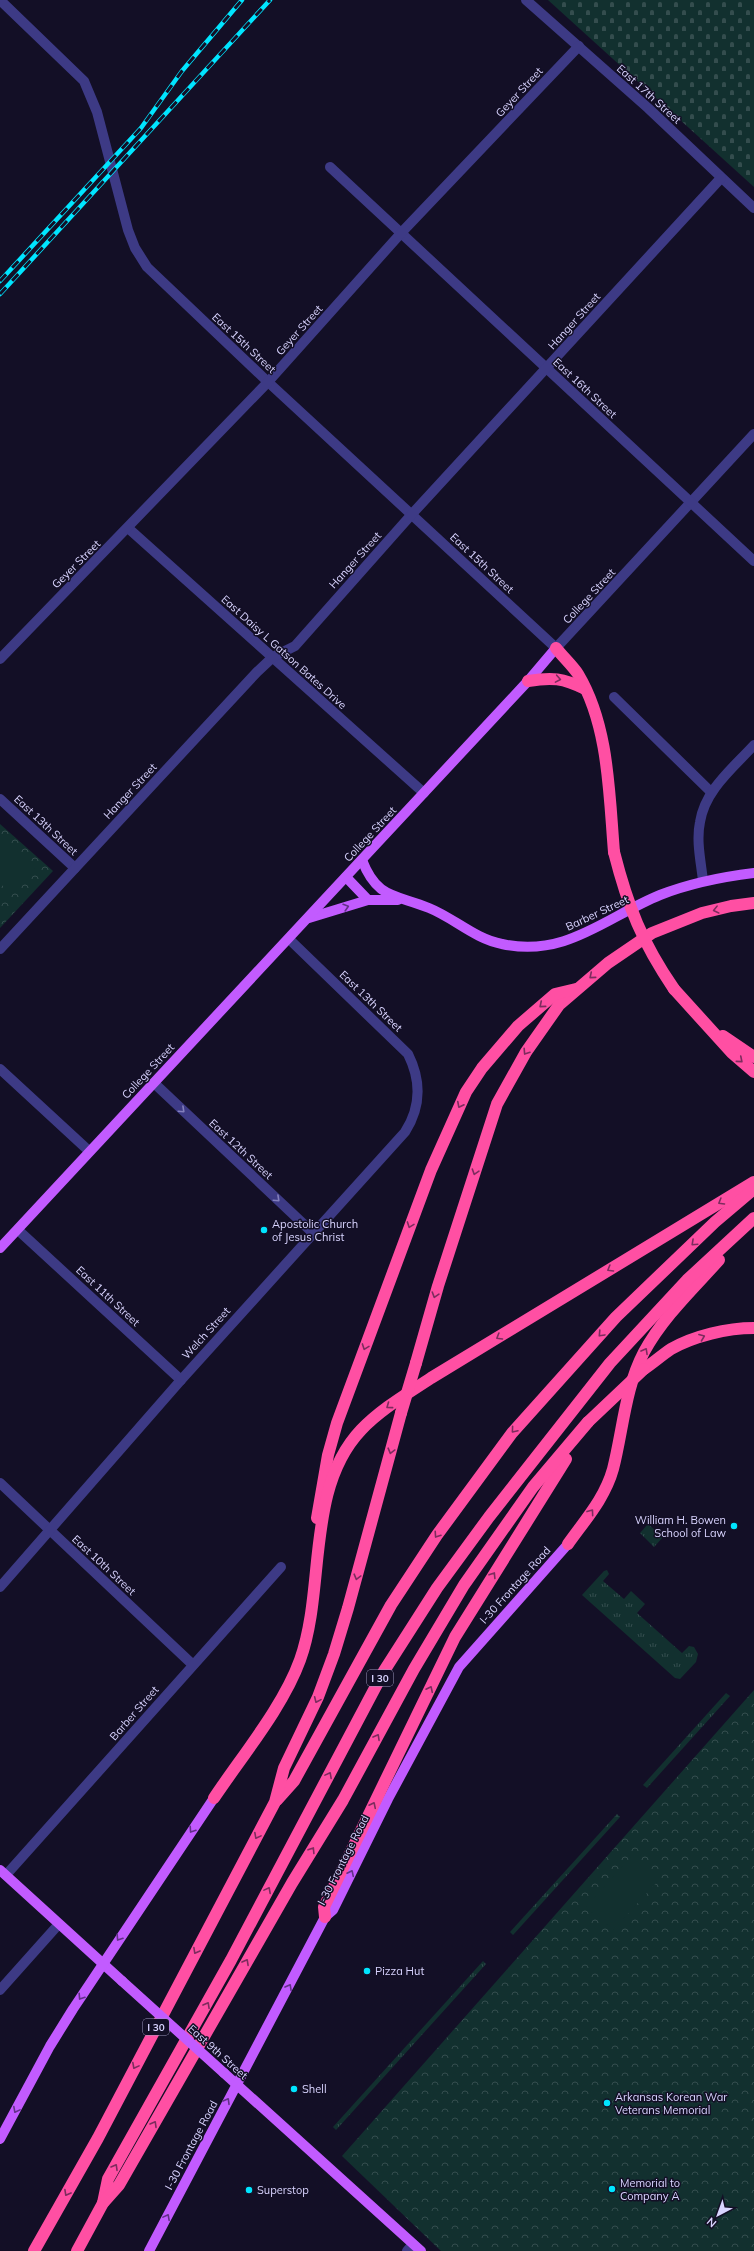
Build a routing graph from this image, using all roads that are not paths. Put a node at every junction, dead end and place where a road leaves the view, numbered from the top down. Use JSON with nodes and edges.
{"nodes":[{"id":1,"x":0,"y":0,"type":"edge"},
{"id":2,"x":526,"y":0,"type":"edge"},
{"id":3,"x":579,"y":46,"type":"junction"},
{"id":4,"x":330,"y":167,"type":"dead end"},
{"id":5,"x":721,"y":178,"type":"junction"},
{"id":6,"x":754,"y":208,"type":"edge"},
{"id":7,"x":402,"y":232,"type":"junction"},
{"id":8,"x":547,"y":368,"type":"junction"},
{"id":9,"x":268,"y":382,"type":"junction"},
{"id":10,"x":754,"y":434,"type":"edge"},
{"id":11,"x":691,"y":502,"type":"junction"},
{"id":12,"x":412,"y":514,"type":"junction"},
{"id":13,"x":128,"y":528,"type":"junction"},
{"id":14,"x":754,"y":561,"type":"edge"},
{"id":15,"x":556,"y":648,"type":"junction"},
{"id":16,"x":273,"y":657,"type":"junction"},
{"id":17,"x":0,"y":660,"type":"edge"},
{"id":18,"x":528,"y":681,"type":"junction"},
{"id":19,"x":585,"y":689,"type":"junction"},
{"id":20,"x":614,"y":696,"type":"dead end"},
{"id":21,"x":754,"y":745,"type":"edge"},
{"id":22,"x":711,"y":792,"type":"junction"},
{"id":23,"x":424,"y":793,"type":"junction"},
{"id":24,"x":0,"y":799,"type":"edge"},
{"id":25,"x":362,"y":860,"type":"junction"},
{"id":26,"x":75,"y":868,"type":"junction"},
{"id":27,"x":754,"y":873,"type":"edge"},
{"id":28,"x":346,"y":877,"type":"junction"},
{"id":29,"x":704,"y":881,"type":"junction"},
{"id":30,"x":368,"y":900,"type":"junction"},
{"id":31,"x":407,"y":901,"type":"junction"},
{"id":32,"x":754,"y":903,"type":"edge"},
{"id":33,"x":309,"y":918,"type":"junction"},
{"id":34,"x":289,"y":939,"type":"junction"},
{"id":35,"x":0,"y":949,"type":"edge"},
{"id":36,"x":576,"y":990,"type":"junction"},
{"id":37,"x":708,"y":1027,"type":"junction"},
{"id":38,"x":754,"y":1057,"type":"edge"},
{"id":39,"x":0,"y":1069,"type":"edge"},
{"id":40,"x":754,"y":1072,"type":"edge"},
{"id":41,"x":154,"y":1083,"type":"junction"},
{"id":42,"x":418,"y":1091,"type":"joint"},
{"id":43,"x":89,"y":1151,"type":"junction"},
{"id":44,"x":754,"y":1182,"type":"edge"},
{"id":45,"x":754,"y":1189,"type":"edge"},
{"id":46,"x":754,"y":1218,"type":"edge"},
{"id":47,"x":754,"y":1223,"type":"edge"},
{"id":48,"x":18,"y":1230,"type":"junction"},
{"id":49,"x":313,"y":1233,"type":"junction"},
{"id":50,"x":0,"y":1248,"type":"edge"},
{"id":51,"x":754,"y":1328,"type":"edge"},
{"id":52,"x":181,"y":1380,"type":"junction"},
{"id":53,"x":588,"y":1422,"type":"junction"},
{"id":54,"x":0,"y":1483,"type":"edge"},
{"id":55,"x":50,"y":1530,"type":"junction"},
{"id":56,"x":568,"y":1544,"type":"joint"},
{"id":57,"x":281,"y":1567,"type":"dead end"},
{"id":58,"x":314,"y":1586,"type":"junction"},
{"id":59,"x":0,"y":1587,"type":"edge"},
{"id":60,"x":192,"y":1664,"type":"junction"},
{"id":61,"x":214,"y":1798,"type":"joint"},
{"id":62,"x":275,"y":1802,"type":"junction"},
{"id":63,"x":3,"y":1872,"type":"edge"},
{"id":64,"x":325,"y":1917,"type":"junction"},
{"id":65,"x":58,"y":1925,"type":"junction"},
{"id":66,"x":102,"y":1964,"type":"junction"},
{"id":67,"x":0,"y":1990,"type":"edge"},
{"id":68,"x":237,"y":2085,"type":"junction"},
{"id":69,"x":0,"y":2140,"type":"edge"},
{"id":70,"x":102,"y":2203,"type":"junction"},
{"id":71,"x":414,"y":2249,"type":"edge"},
{"id":72,"x":34,"y":2251,"type":"edge"},
{"id":73,"x":77,"y":2251,"type":"edge"},
{"id":74,"x":149,"y":2251,"type":"edge"}],
"edges":[{"from":1,"to":9,"type":"street","name":"East 15th Street"},
{"from":2,"to":3,"type":"street","name":"East 17th Street"},
{"from":3,"to":5,"type":"street","name":"East 17th Street"},
{"from":3,"to":7,"type":"street","name":"Geyer Street"},
{"from":4,"to":7,"type":"street","name":"East 16th Street"},
{"from":5,"to":6,"type":"street","name":"East 17th Street"},
{"from":5,"to":8,"type":"street","name":"Hanger Street"},
{"from":7,"to":8,"type":"street","name":"East 16th Street"},
{"from":7,"to":9,"type":"street","name":"Geyer Street"},
{"from":8,"to":11,"type":"street","name":"East 16th Street"},
{"from":8,"to":12,"type":"street","name":"Hanger Street"},
{"from":9,"to":12,"type":"street","name":"East 15th Street"},
{"from":9,"to":13,"type":"street","name":"Geyer Street"},
{"from":10,"to":11,"type":"street","name":"College Street"},
{"from":11,"to":14,"type":"street","name":"East 16th Street"},
{"from":11,"to":15,"type":"street","name":"College Street"},
{"from":12,"to":15,"type":"street","name":"East 15th Street"},
{"from":12,"to":16,"type":"street","name":"Hanger Street"},
{"from":13,"to":16,"type":"street","name":"East Daisy L Gatson Bates Drive"},
{"from":13,"to":17,"type":"street","name":"Geyer Street"},
{"from":15,"to":18,"type":"main road","name":"College Street"},
{"from":15,"to":19,"type":"highway"},
{"from":16,"to":23,"type":"street","name":"East Daisy L Gatson Bates Drive"},
{"from":16,"to":26,"type":"street","name":"Hanger Street"},
{"from":18,"to":19,"type":"highway","one_way":true},
{"from":18,"to":23,"type":"main road","name":"College Street"},
{"from":19,"to":37,"type":"highway","bridge":true},
{"from":20,"to":22,"type":"street"},
{"from":21,"to":22,"type":"street"},
{"from":22,"to":29,"type":"street"},
{"from":23,"to":25,"type":"main road","name":"College Street"},
{"from":24,"to":26,"type":"street","name":"East 13th Street"},
{"from":25,"to":28,"type":"main road","name":"College Street"},
{"from":25,"to":31,"type":"main road","name":"Barber Street"},
{"from":26,"to":35,"type":"street","name":"Hanger Street"},
{"from":27,"to":29,"type":"main road","name":"Barber Street"},
{"from":28,"to":30,"type":"main road"},
{"from":28,"to":33,"type":"main road","name":"College Street"},
{"from":29,"to":31,"type":"main road","name":"Barber Street"},
{"from":30,"to":31,"type":"main road","name":"Barber Street"},
{"from":33,"to":30,"type":"main road","name":"Barber Street","one_way":true},
{"from":32,"to":36,"type":"highway","one_way":true},
{"from":33,"to":34,"type":"main road","name":"College Street"},
{"from":34,"to":41,"type":"main road","name":"College Street"},
{"from":34,"to":42,"type":"street","name":"East 13th Street"},
{"from":36,"to":58,"type":"highway","one_way":true},
{"from":36,"to":62,"type":"highway","one_way":true,"bridge":true},
{"from":37,"to":38,"type":"highway"},
{"from":37,"to":40,"type":"highway","one_way":true},
{"from":39,"to":43,"type":"street"},
{"from":41,"to":43,"type":"main road","name":"College Street"},
{"from":41,"to":49,"type":"street","name":"East 12th Street","one_way":true},
{"from":42,"to":49,"type":"street","name":"Welch Street"},
{"from":43,"to":48,"type":"main road","name":"College Street"},
{"from":44,"to":58,"type":"highway","one_way":true},
{"from":45,"to":62,"type":"highway","number":"I 30","one_way":true},
{"from":70,"to":46,"type":"highway","number":"I 30","one_way":true},
{"from":56,"to":47,"type":"highway","one_way":true},
{"from":48,"to":50,"type":"main road","name":"College Street"},
{"from":48,"to":52,"type":"street","name":"East 11th Street"},
{"from":49,"to":52,"type":"street","name":"Welch Street"},
{"from":53,"to":51,"type":"highway","one_way":true,"bridge":true},
{"from":52,"to":55,"type":"street","name":"Welch Street"},
{"from":64,"to":53,"type":"highway","one_way":true},
{"from":70,"to":53,"type":"highway","one_way":true},
{"from":54,"to":55,"type":"street","name":"East 10th Street"},
{"from":55,"to":59,"type":"street","name":"Welch Street"},
{"from":55,"to":60,"type":"street","name":"East 10th Street"},
{"from":64,"to":56,"type":"main road","name":"I-30 Frontage Road","one_way":true},
{"from":57,"to":60,"type":"street","name":"Barber Street"},
{"from":58,"to":61,"type":"highway"},
{"from":60,"to":63,"type":"street","name":"Barber Street"},
{"from":61,"to":66,"type":"main road","one_way":true},
{"from":62,"to":72,"type":"highway","number":"I 30","one_way":true},
{"from":63,"to":65,"type":"main road","name":"East 9th Street"},
{"from":68,"to":64,"type":"main road","name":"I-30 Frontage Road","one_way":true},
{"from":65,"to":66,"type":"main road","name":"East 9th Street"},
{"from":65,"to":67,"type":"street"},
{"from":66,"to":68,"type":"main road","name":"East 9th Street","bridge":true},
{"from":66,"to":69,"type":"main road","one_way":true},
{"from":68,"to":71,"type":"main road","name":"East 9th Street"},
{"from":74,"to":68,"type":"main road","name":"I-30 Frontage Road","one_way":true},
{"from":70,"to":73,"type":"highway","number":"I 30"}]}
